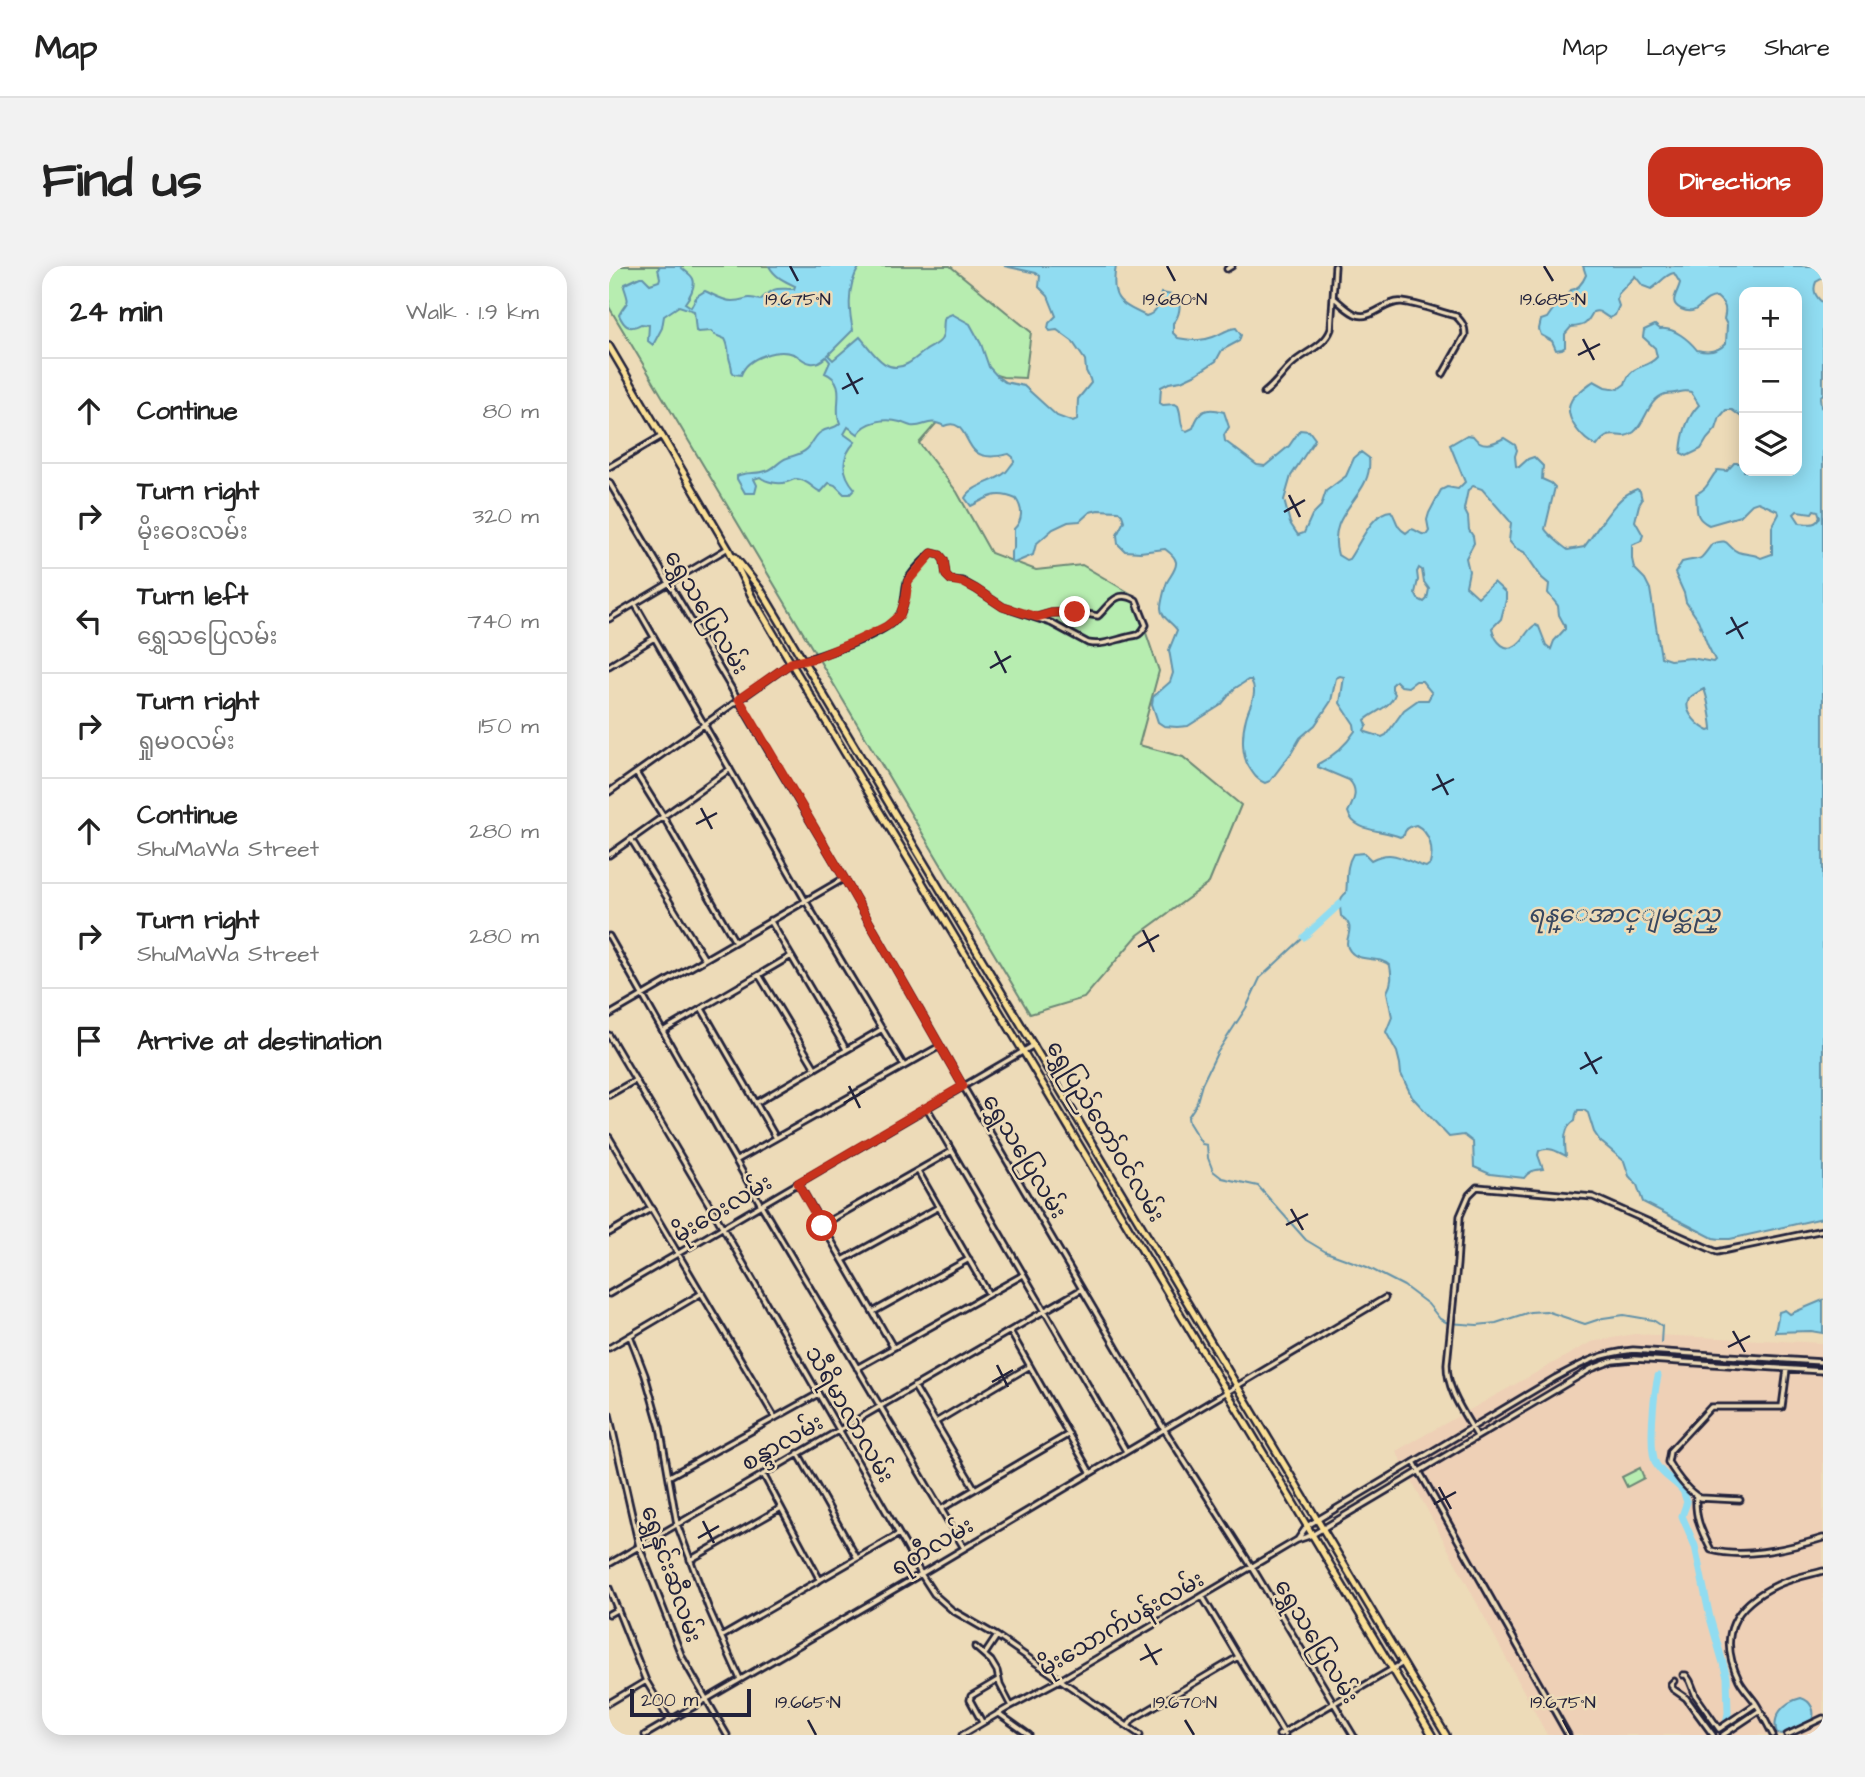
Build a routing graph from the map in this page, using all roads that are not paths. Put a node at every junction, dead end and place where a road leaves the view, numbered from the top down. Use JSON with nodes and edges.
{"nodes":[{"id":1,"x":1233,"y":266,"type":"edge"},
{"id":2,"x":1335,"y":266,"type":"edge"},
{"id":3,"x":1227,"y":269,"type":"dead end"},
{"id":4,"x":1333,"y":297,"type":"junction"},
{"id":5,"x":609,"y":346,"type":"edge"},
{"id":6,"x":1443,"y":374,"type":"dead end"},
{"id":7,"x":1264,"y":393,"type":"dead end"},
{"id":8,"x":663,"y":436,"type":"junction"},
{"id":9,"x":609,"y":467,"type":"edge"},
{"id":10,"x":609,"y":482,"type":"edge"},
{"id":11,"x":729,"y":549,"type":"junction"},
{"id":12,"x":670,"y":584,"type":"junction"},
{"id":13,"x":635,"y":604,"type":"junction"},
{"id":14,"x":1037,"y":617,"type":"junction"},
{"id":15,"x":609,"y":619,"type":"edge"},
{"id":16,"x":654,"y":638,"type":"junction"},
{"id":17,"x":803,"y":661,"type":"junction"},
{"id":18,"x":791,"y":663,"type":"junction"},
{"id":19,"x":609,"y":666,"type":"edge"},
{"id":20,"x":739,"y":699,"type":"junction"},
{"id":21,"x":704,"y":725,"type":"junction"},
{"id":22,"x":730,"y":769,"type":"junction"},
{"id":23,"x":636,"y":773,"type":"junction"},
{"id":24,"x":879,"y":788,"type":"junction"},
{"id":25,"x":609,"y":792,"type":"edge"},
{"id":26,"x":869,"y":794,"type":"junction"},
{"id":27,"x":663,"y":816,"type":"junction"},
{"id":28,"x":631,"y":839,"type":"junction"},
{"id":29,"x":609,"y":855,"type":"edge"},
{"id":30,"x":844,"y":878,"type":"junction"},
{"id":31,"x":942,"y":892,"type":"junction"},
{"id":32,"x":932,"y":898,"type":"junction"},
{"id":33,"x":805,"y":900,"type":"junction"},
{"id":34,"x":770,"y":920,"type":"junction"},
{"id":35,"x":609,"y":936,"type":"edge"},
{"id":36,"x":734,"y":941,"type":"junction"},
{"id":37,"x":790,"y":956,"type":"junction"},
{"id":38,"x":704,"y":958,"type":"junction"},
{"id":39,"x":759,"y":975,"type":"junction"},
{"id":40,"x":642,"y":994,"type":"junction"},
{"id":41,"x":702,"y":1009,"type":"junction"},
{"id":42,"x":609,"y":1014,"type":"edge"},
{"id":43,"x":882,"y":1029,"type":"junction"},
{"id":44,"x":663,"y":1031,"type":"junction"},
{"id":45,"x":609,"y":1035,"type":"edge"},
{"id":46,"x":1034,"y":1045,"type":"junction"},
{"id":47,"x":940,"y":1046,"type":"junction"},
{"id":48,"x":846,"y":1049,"type":"junction"},
{"id":49,"x":1024,"y":1051,"type":"junction"},
{"id":50,"x":904,"y":1066,"type":"junction"},
{"id":51,"x":815,"y":1068,"type":"junction"},
{"id":52,"x":635,"y":1080,"type":"junction"},
{"id":53,"x":963,"y":1086,"type":"junction"},
{"id":54,"x":609,"y":1096,"type":"edge"},
{"id":55,"x":756,"y":1103,"type":"junction"},
{"id":56,"x":927,"y":1108,"type":"junction"},
{"id":57,"x":609,"y":1138,"type":"edge"},
{"id":58,"x":776,"y":1138,"type":"junction"},
{"id":59,"x":952,"y":1151,"type":"junction"},
{"id":60,"x":737,"y":1160,"type":"junction"},
{"id":61,"x":918,"y":1171,"type":"junction"},
{"id":62,"x":798,"y":1183,"type":"junction"},
{"id":63,"x":761,"y":1205,"type":"junction"},
{"id":64,"x":939,"y":1206,"type":"junction"},
{"id":65,"x":652,"y":1208,"type":"junction"},
{"id":66,"x":822,"y":1226,"type":"junction"},
{"id":67,"x":723,"y":1228,"type":"junction"},
{"id":68,"x":1823,"y":1230,"type":"edge"},
{"id":69,"x":609,"y":1233,"type":"edge"},
{"id":70,"x":679,"y":1253,"type":"junction"},
{"id":71,"x":969,"y":1259,"type":"junction"},
{"id":72,"x":843,"y":1261,"type":"junction"},
{"id":73,"x":1024,"y":1275,"type":"junction"},
{"id":74,"x":1082,"y":1289,"type":"junction"},
{"id":75,"x":702,"y":1293,"type":"junction"},
{"id":76,"x":609,"y":1294,"type":"edge"},
{"id":77,"x":989,"y":1294,"type":"junction"},
{"id":78,"x":1385,"y":1298,"type":"dead end"},
{"id":79,"x":1045,"y":1311,"type":"junction"},
{"id":80,"x":873,"y":1312,"type":"junction"},
{"id":81,"x":1010,"y":1331,"type":"junction"},
{"id":82,"x":630,"y":1336,"type":"junction"},
{"id":83,"x":609,"y":1348,"type":"edge"},
{"id":84,"x":893,"y":1348,"type":"junction"},
{"id":85,"x":1823,"y":1362,"type":"edge"},
{"id":86,"x":1030,"y":1366,"type":"junction"},
{"id":87,"x":857,"y":1368,"type":"junction"},
{"id":88,"x":1787,"y":1369,"type":"junction"},
{"id":89,"x":1823,"y":1371,"type":"edge"},
{"id":90,"x":914,"y":1386,"type":"junction"},
{"id":91,"x":1237,"y":1386,"type":"junction"},
{"id":92,"x":1227,"y":1392,"type":"junction"},
{"id":93,"x":818,"y":1394,"type":"junction"},
{"id":94,"x":880,"y":1406,"type":"junction"},
{"id":95,"x":609,"y":1414,"type":"edge"},
{"id":96,"x":775,"y":1416,"type":"junction"},
{"id":97,"x":936,"y":1422,"type":"junction"},
{"id":98,"x":1473,"y":1427,"type":"junction"},
{"id":99,"x":1164,"y":1429,"type":"junction"},
{"id":100,"x":839,"y":1430,"type":"junction"},
{"id":101,"x":1069,"y":1434,"type":"junction"},
{"id":102,"x":1477,"y":1436,"type":"junction"},
{"id":103,"x":1126,"y":1451,"type":"junction"},
{"id":104,"x":798,"y":1453,"type":"junction"},
{"id":105,"x":1414,"y":1462,"type":"junction"},
{"id":106,"x":1418,"y":1471,"type":"junction"},
{"id":107,"x":1091,"y":1472,"type":"junction"},
{"id":108,"x":763,"y":1474,"type":"junction"},
{"id":109,"x":669,"y":1476,"type":"junction"},
{"id":110,"x":975,"y":1489,"type":"junction"},
{"id":111,"x":1696,"y":1496,"type":"junction"},
{"id":112,"x":1740,"y":1500,"type":"dead end"},
{"id":113,"x":781,"y":1508,"type":"junction"},
{"id":114,"x":941,"y":1509,"type":"junction"},
{"id":115,"x":1317,"y":1521,"type":"junction"},
{"id":116,"x":677,"y":1524,"type":"junction"},
{"id":117,"x":1307,"y":1527,"type":"junction"},
{"id":118,"x":1322,"y":1529,"type":"junction"},
{"id":119,"x":899,"y":1534,"type":"junction"},
{"id":120,"x":1312,"y":1535,"type":"junction"},
{"id":121,"x":1823,"y":1538,"type":"edge"},
{"id":122,"x":1297,"y":1540,"type":"junction"},
{"id":123,"x":639,"y":1546,"type":"junction"},
{"id":124,"x":964,"y":1548,"type":"junction"},
{"id":125,"x":857,"y":1558,"type":"junction"},
{"id":126,"x":690,"y":1560,"type":"junction"},
{"id":127,"x":609,"y":1563,"type":"edge"},
{"id":128,"x":1252,"y":1567,"type":"junction"},
{"id":129,"x":1823,"y":1571,"type":"edge"},
{"id":130,"x":921,"y":1574,"type":"junction"},
{"id":131,"x":820,"y":1580,"type":"junction"},
{"id":132,"x":609,"y":1588,"type":"edge"},
{"id":133,"x":1202,"y":1596,"type":"junction"},
{"id":134,"x":618,"y":1609,"type":"junction"},
{"id":135,"x":609,"y":1614,"type":"edge"},
{"id":136,"x":997,"y":1636,"type":"junction"},
{"id":137,"x":721,"y":1637,"type":"junction"},
{"id":138,"x":975,"y":1647,"type":"dead end"},
{"id":139,"x":985,"y":1654,"type":"junction"},
{"id":140,"x":1238,"y":1657,"type":"junction"},
{"id":141,"x":1403,"y":1663,"type":"junction"},
{"id":142,"x":1393,"y":1669,"type":"junction"},
{"id":143,"x":1683,"y":1675,"type":"dead end"},
{"id":144,"x":740,"y":1679,"type":"junction"},
{"id":145,"x":998,"y":1680,"type":"junction"},
{"id":146,"x":1060,"y":1680,"type":"junction"},
{"id":147,"x":646,"y":1681,"type":"junction"},
{"id":148,"x":1674,"y":1681,"type":"dead end"},
{"id":149,"x":706,"y":1699,"type":"junction"},
{"id":150,"x":609,"y":1703,"type":"edge"},
{"id":151,"x":1334,"y":1703,"type":"junction"},
{"id":152,"x":1756,"y":1704,"type":"junction"},
{"id":153,"x":1011,"y":1706,"type":"junction"},
{"id":154,"x":1759,"y":1710,"type":"junction"},
{"id":155,"x":998,"y":1713,"type":"junction"},
{"id":156,"x":1823,"y":1718,"type":"edge"},
{"id":157,"x":670,"y":1721,"type":"junction"},
{"id":158,"x":983,"y":1723,"type":"junction"},
{"id":159,"x":1128,"y":1726,"type":"junction"},
{"id":160,"x":1283,"y":1734,"type":"edge"},
{"id":161,"x":645,"y":1735,"type":"edge"},
{"id":162,"x":727,"y":1735,"type":"edge"},
{"id":163,"x":962,"y":1735,"type":"edge"},
{"id":164,"x":1029,"y":1735,"type":"edge"},
{"id":165,"x":1140,"y":1735,"type":"edge"},
{"id":166,"x":1353,"y":1735,"type":"edge"},
{"id":167,"x":1432,"y":1735,"type":"edge"},
{"id":168,"x":1446,"y":1735,"type":"edge"},
{"id":169,"x":1568,"y":1735,"type":"edge"},
{"id":170,"x":1713,"y":1735,"type":"edge"},
{"id":171,"x":1723,"y":1735,"type":"edge"},
{"id":172,"x":1773,"y":1735,"type":"edge"},
{"id":173,"x":1787,"y":1735,"type":"edge"}],
"edges":[{"from":1,"to":3,"type":"street"},
{"from":2,"to":4,"type":"street"},
{"from":4,"to":6,"type":"street"},
{"from":4,"to":7,"type":"street"},
{"from":5,"to":8,"type":"main road","name":"ရွှေပြည်တော်ဝင်လမ်း"},
{"from":8,"to":9,"type":"street"},
{"from":8,"to":11,"type":"main road","name":"ရွှေပြည်တော်ဝင်လမ်း"},
{"from":10,"to":12,"type":"street","name":"ရွှေသပြေလမ်း"},
{"from":11,"to":12,"type":"street"},
{"from":11,"to":17,"type":"main road","name":"ရွှေပြည်တော်ဝင်လမ်း"},
{"from":11,"to":18,"type":"main road","name":"ရွှေပြည်တော်ဝင်လမ်း"},
{"from":12,"to":13,"type":"street"},
{"from":12,"to":20,"type":"street","name":"ရွှေသပြေလမ်း"},
{"from":13,"to":15,"type":"street"},
{"from":13,"to":16,"type":"street"},
{"from":14,"to":14,"type":"street"},
{"from":14,"to":17,"type":"street"},
{"from":16,"to":19,"type":"street"},
{"from":16,"to":21,"type":"street"},
{"from":17,"to":18,"type":"street"},
{"from":17,"to":24,"type":"main road","name":"ရွှေပြည်တော်ဝင်လမ်း"},
{"from":18,"to":20,"type":"street"},
{"from":18,"to":26,"type":"main road","name":"ရွှေပြည်တော်ဝင်လမ်း"},
{"from":20,"to":21,"type":"street"},
{"from":20,"to":30,"type":"street","name":"ရွှေသပြေလမ်း"},
{"from":21,"to":22,"type":"street"},
{"from":21,"to":23,"type":"street"},
{"from":22,"to":27,"type":"street"},
{"from":22,"to":33,"type":"street"},
{"from":23,"to":25,"type":"street"},
{"from":23,"to":27,"type":"street"},
{"from":24,"to":26,"type":"street"},
{"from":24,"to":31,"type":"main road","name":"ရွှေပြည်တော်ဝင်လမ်း"},
{"from":26,"to":32,"type":"main road","name":"ရွှေပြည်တော်ဝင်လမ်း"},
{"from":27,"to":28,"type":"street"},
{"from":27,"to":36,"type":"street"},
{"from":28,"to":29,"type":"street"},
{"from":28,"to":38,"type":"street"},
{"from":30,"to":33,"type":"street"},
{"from":30,"to":47,"type":"street","name":"ရွှေသပြေလမ်း"},
{"from":31,"to":32,"type":"street"},
{"from":31,"to":46,"type":"main road","name":"ရွှေပြည်တော်ဝင်လမ်း"},
{"from":32,"to":49,"type":"main road","name":"ရွှေပြည်တော်ဝင်လမ်း"},
{"from":33,"to":34,"type":"street"},
{"from":33,"to":43,"type":"street"},
{"from":34,"to":36,"type":"street"},
{"from":34,"to":37,"type":"street"},
{"from":35,"to":40,"type":"street"},
{"from":36,"to":38,"type":"street"},
{"from":37,"to":39,"type":"street"},
{"from":37,"to":48,"type":"street"},
{"from":38,"to":40,"type":"street"},
{"from":39,"to":41,"type":"street"},
{"from":39,"to":51,"type":"street"},
{"from":40,"to":42,"type":"street"},
{"from":40,"to":44,"type":"street"},
{"from":41,"to":44,"type":"street"},
{"from":41,"to":55,"type":"street"},
{"from":43,"to":48,"type":"street"},
{"from":43,"to":50,"type":"street"},
{"from":44,"to":60,"type":"street"},
{"from":45,"to":52,"type":"street","name":"သီရိမာလာလမ်း"},
{"from":46,"to":49,"type":"street","name":"မိုးဝေးလမ်း"},
{"from":46,"to":91,"type":"main road","name":"ရွှေပြည်တော်ဝင်လမ်း"},
{"from":47,"to":50,"type":"street"},
{"from":47,"to":53,"type":"street","name":"ရွှေသပြေလမ်း"},
{"from":48,"to":51,"type":"street"},
{"from":49,"to":53,"type":"street","name":"မိုးဝေးလမ်း"},
{"from":49,"to":92,"type":"main road","name":"ရွှေပြည်တော်ဝင်လမ်း"},
{"from":50,"to":58,"type":"street"},
{"from":51,"to":55,"type":"street"},
{"from":52,"to":54,"type":"street"},
{"from":52,"to":67,"type":"street","name":"သီရိမာလာလမ်း"},
{"from":53,"to":56,"type":"street","name":"မိုးဝေးလမ်း"},
{"from":53,"to":74,"type":"street","name":"ရွှေသပြေလမ်း"},
{"from":55,"to":58,"type":"street"},
{"from":56,"to":59,"type":"street"},
{"from":56,"to":62,"type":"street","name":"မိုးဝေးလမ်း"},
{"from":57,"to":65,"type":"street"},
{"from":58,"to":60,"type":"street"},
{"from":59,"to":61,"type":"street"},
{"from":59,"to":73,"type":"street"},
{"from":60,"to":63,"type":"street"},
{"from":61,"to":64,"type":"street"},
{"from":61,"to":66,"type":"street"},
{"from":62,"to":63,"type":"street","name":"မိုးဝေးလမ်း"},
{"from":62,"to":66,"type":"street"},
{"from":63,"to":67,"type":"street","name":"မိုးဝေးလမ်း"},
{"from":63,"to":87,"type":"street"},
{"from":64,"to":71,"type":"street"},
{"from":64,"to":72,"type":"street"},
{"from":65,"to":69,"type":"street"},
{"from":65,"to":70,"type":"street"},
{"from":66,"to":72,"type":"street"},
{"from":67,"to":70,"type":"street","name":"မိုးဝေးလမ်း"},
{"from":67,"to":93,"type":"street","name":"သီရိမာလာလမ်း"},
{"from":68,"to":98,"type":"street"},
{"from":70,"to":75,"type":"street"},
{"from":70,"to":76,"type":"street","name":"မိုးဝေးလမ်း"},
{"from":71,"to":77,"type":"street"},
{"from":71,"to":80,"type":"street"},
{"from":72,"to":80,"type":"street"},
{"from":73,"to":77,"type":"street"},
{"from":73,"to":79,"type":"street"},
{"from":74,"to":79,"type":"street","name":"စန္ဒာလမ်း"},
{"from":74,"to":99,"type":"street","name":"ရွှေသပြေလမ်း"},
{"from":75,"to":82,"type":"street"},
{"from":75,"to":96,"type":"street"},
{"from":77,"to":84,"type":"street"},
{"from":78,"to":91,"type":"street","name":"ရတီလမ်း"},
{"from":79,"to":81,"type":"street","name":"စန္ဒာလမ်း"},
{"from":79,"to":103,"type":"street"},
{"from":80,"to":84,"type":"street"},
{"from":81,"to":86,"type":"street"},
{"from":81,"to":90,"type":"street","name":"စန္ဒာလမ်း"},
{"from":82,"to":83,"type":"street"},
{"from":82,"to":109,"type":"street"},
{"from":84,"to":87,"type":"street"},
{"from":85,"to":98,"type":"street"},
{"from":86,"to":97,"type":"street"},
{"from":86,"to":101,"type":"street"},
{"from":87,"to":94,"type":"street"},
{"from":88,"to":89,"type":"street"},
{"from":88,"to":102,"type":"street"},
{"from":88,"to":111,"type":"street"},
{"from":90,"to":94,"type":"street","name":"စန္ဒာလမ်း"},
{"from":90,"to":97,"type":"street"},
{"from":91,"to":92,"type":"street","name":"ရတီလမ်း"},
{"from":91,"to":115,"type":"main road","name":"ရွှေပြည်တော်ဝင်လမ်း"},
{"from":92,"to":99,"type":"street","name":"ရတီလမ်း"},
{"from":92,"to":117,"type":"main road","name":"ရွှေပြည်တော်ဝင်လမ်း"},
{"from":93,"to":96,"type":"street"},
{"from":93,"to":100,"type":"street","name":"သီရိမာလာလမ်း"},
{"from":94,"to":100,"type":"street","name":"စန္ဒာလမ်း"},
{"from":94,"to":114,"type":"street"},
{"from":95,"to":123,"type":"street","name":"ရွှေနှင်းဆီလမ်း"},
{"from":96,"to":109,"type":"street"},
{"from":97,"to":110,"type":"street"},
{"from":98,"to":102,"type":"street"},
{"from":98,"to":105,"type":"street"},
{"from":99,"to":103,"type":"street","name":"ရတီလမ်း"},
{"from":99,"to":128,"type":"street","name":"ရွှေသပြေလမ်း"},
{"from":100,"to":104,"type":"street","name":"စန္ဒာလမ်း"},
{"from":100,"to":119,"type":"street","name":"သီရိမာလာလမ်း"},
{"from":101,"to":107,"type":"street"},
{"from":101,"to":110,"type":"street"},
{"from":102,"to":106,"type":"street"},
{"from":103,"to":107,"type":"street","name":"ရတီလမ်း"},
{"from":104,"to":108,"type":"street","name":"စန္ဒာလမ်း"},
{"from":104,"to":125,"type":"street"},
{"from":105,"to":106,"type":"street"},
{"from":105,"to":115,"type":"street"},
{"from":106,"to":118,"type":"street"},
{"from":106,"to":169,"type":"street"},
{"from":107,"to":124,"type":"street","name":"ရတီလမ်း"},
{"from":108,"to":113,"type":"street"},
{"from":108,"to":116,"type":"street","name":"စန္ဒာလမ်း"},
{"from":109,"to":116,"type":"street"},
{"from":110,"to":114,"type":"street"},
{"from":111,"to":112,"type":"street"},
{"from":111,"to":121,"type":"street"},
{"from":113,"to":126,"type":"street"},
{"from":113,"to":131,"type":"street"},
{"from":114,"to":124,"type":"street"},
{"from":115,"to":117,"type":"street"},
{"from":115,"to":118,"type":"main road","name":"ရွှေပြည်တော်ဝင်လမ်း"},
{"from":116,"to":123,"type":"street","name":"စန္ဒာလမ်း"},
{"from":116,"to":126,"type":"street"},
{"from":117,"to":120,"type":"main road","name":"ရွှေပြည်တော်ဝင်လမ်း"},
{"from":117,"to":122,"type":"street"},
{"from":118,"to":120,"type":"street"},
{"from":118,"to":141,"type":"main road","name":"ရွှေပြည်တော်ဝင်လမ်း"},
{"from":119,"to":125,"type":"street"},
{"from":119,"to":130,"type":"street","name":"သီရိမာလာလမ်း"},
{"from":120,"to":122,"type":"street"},
{"from":120,"to":142,"type":"main road","name":"ရွှေပြည်တော်ဝင်လမ်း"},
{"from":122,"to":128,"type":"street","name":"မိုးသောက်ပန်းလမ်း"},
{"from":123,"to":127,"type":"street","name":"စန္ဒာလမ်း"},
{"from":123,"to":149,"type":"street","name":"ရွှေနှင်းဆီလမ်း"},
{"from":124,"to":130,"type":"street","name":"ရတီလမ်း"},
{"from":125,"to":131,"type":"street"},
{"from":126,"to":137,"type":"street"},
{"from":128,"to":133,"type":"street","name":"မိုးသောက်ပန်းလမ်း"},
{"from":128,"to":151,"type":"street","name":"ရွှေသပြေလမ်း"},
{"from":129,"to":152,"type":"street"},
{"from":130,"to":136,"type":"street","name":"သီရိမာလာလမ်း"},
{"from":130,"to":144,"type":"street","name":"ရတီလမ်း"},
{"from":131,"to":137,"type":"street"},
{"from":132,"to":134,"type":"street"},
{"from":133,"to":140,"type":"street"},
{"from":133,"to":146,"type":"street","name":"မိုးသောက်ပန်းလမ်း"},
{"from":134,"to":135,"type":"street"},
{"from":134,"to":147,"type":"street"},
{"from":136,"to":139,"type":"street"},
{"from":136,"to":146,"type":"street","name":"သီရိမာလာလမ်း"},
{"from":137,"to":144,"type":"street"},
{"from":138,"to":139,"type":"street"},
{"from":139,"to":145,"type":"street"},
{"from":140,"to":159,"type":"street"},
{"from":140,"to":160,"type":"street"},
{"from":141,"to":142,"type":"street"},
{"from":141,"to":168,"type":"main road","name":"ရွှေပြည်တော်ဝင်လမ်း"},
{"from":142,"to":151,"type":"street"},
{"from":142,"to":167,"type":"main road","name":"ရွှေပြည်တော်ဝင်လမ်း"},
{"from":143,"to":152,"type":"street"},
{"from":144,"to":149,"type":"street","name":"ရတီလမ်း"},
{"from":145,"to":153,"type":"street"},
{"from":145,"to":158,"type":"street"},
{"from":146,"to":153,"type":"street","name":"မိုးသောက်ပန်းလမ်း"},
{"from":146,"to":159,"type":"street","name":"သီရိမာလာလမ်း"},
{"from":147,"to":150,"type":"street"},
{"from":147,"to":157,"type":"street"},
{"from":148,"to":170,"type":"street"},
{"from":149,"to":157,"type":"street","name":"ရတီလမ်း"},
{"from":149,"to":162,"type":"street","name":"ရွှေနှင်းဆီလမ်း"},
{"from":151,"to":160,"type":"street"},
{"from":151,"to":166,"type":"street","name":"ရွှေသပြေလမ်း"},
{"from":152,"to":154,"type":"street"},
{"from":153,"to":155,"type":"street","name":"မိုးသောက်ပန်းလမ်း"},
{"from":154,"to":171,"type":"street"},
{"from":154,"to":172,"type":"street"},
{"from":155,"to":158,"type":"street","name":"မိုးသောက်ပန်းလမ်း"},
{"from":155,"to":164,"type":"street"},
{"from":156,"to":173,"type":"street"},
{"from":157,"to":161,"type":"street","name":"ရတီလမ်း"},
{"from":158,"to":163,"type":"street","name":"မိုးသောက်ပန်းလမ်း"},
{"from":159,"to":165,"type":"street","name":"သီရိမာလာလမ်း"}]}
